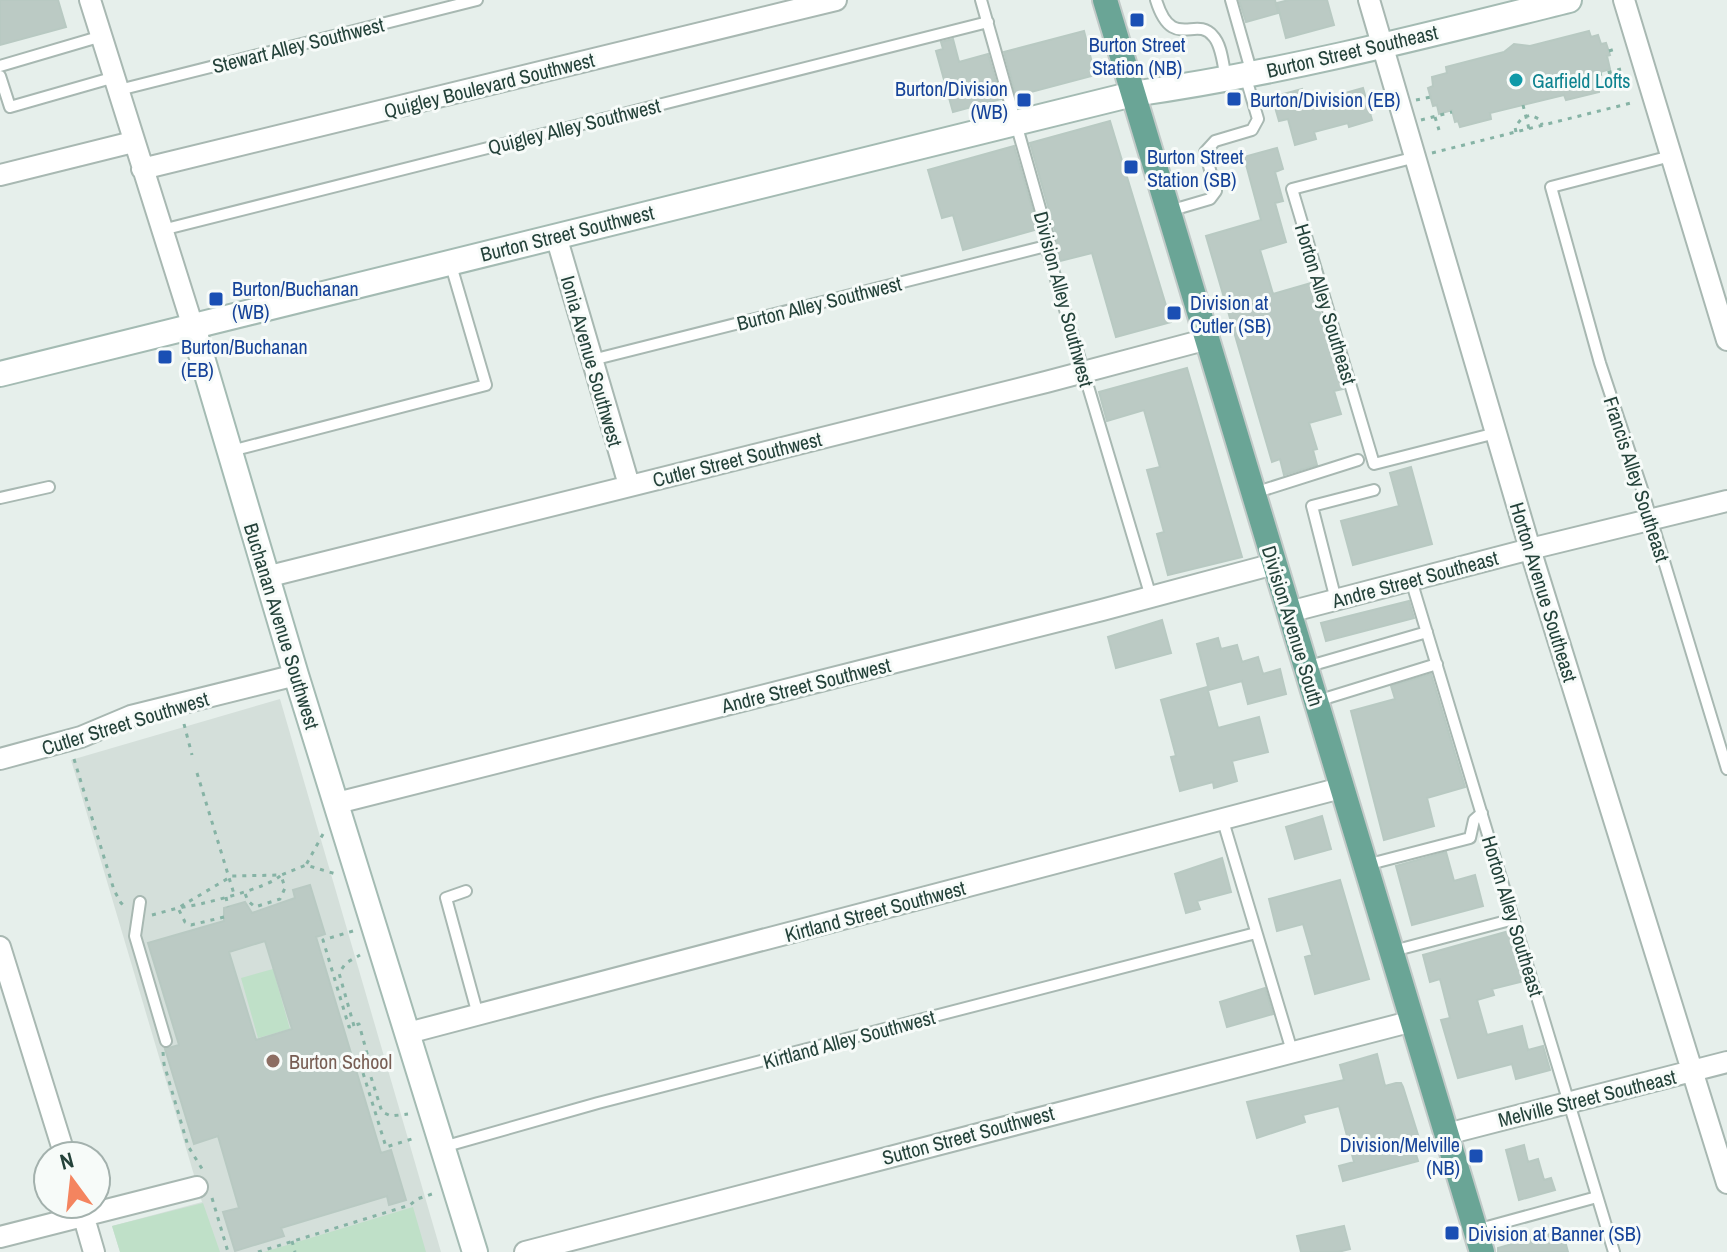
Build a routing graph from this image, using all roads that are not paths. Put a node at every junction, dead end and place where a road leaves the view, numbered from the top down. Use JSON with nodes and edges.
{"nodes":[{"id":1,"x":90,"y":0,"type":"edge"},
{"id":2,"x":477,"y":0,"type":"edge"},
{"id":3,"x":836,"y":0,"type":"edge"},
{"id":4,"x":981,"y":0,"type":"edge"},
{"id":5,"x":1105,"y":0,"type":"edge"},
{"id":6,"x":1156,"y":0,"type":"edge"},
{"id":7,"x":1231,"y":0,"type":"edge"},
{"id":8,"x":1369,"y":0,"type":"edge"},
{"id":9,"x":1569,"y":0,"type":"edge"},
{"id":10,"x":1624,"y":0,"type":"edge"},
{"id":11,"x":988,"y":22,"type":"junction"},
{"id":12,"x":102,"y":36,"type":"junction"},
{"id":13,"x":1383,"y":46,"type":"junction"},
{"id":14,"x":0,"y":66,"type":"edge"},
{"id":15,"x":0,"y":76,"type":"edge"},
{"id":16,"x":1241,"y":76,"type":"junction"},
{"id":17,"x":117,"y":83,"type":"junction"},
{"id":18,"x":1133,"y":94,"type":"junction"},
{"id":19,"x":1016,"y":123,"type":"junction"},
{"id":20,"x":133,"y":142,"type":"junction"},
{"id":21,"x":1424,"y":155,"type":"junction"},
{"id":22,"x":1671,"y":156,"type":"junction"},
{"id":23,"x":142,"y":169,"type":"junction"},
{"id":24,"x":0,"y":175,"type":"edge"},
{"id":25,"x":1169,"y":211,"type":"junction"},
{"id":26,"x":162,"y":230,"type":"junction"},
{"id":27,"x":556,"y":236,"type":"junction"},
{"id":28,"x":1046,"y":246,"type":"junction"},
{"id":29,"x":450,"y":262,"type":"junction"},
{"id":30,"x":193,"y":327,"type":"junction"},
{"id":31,"x":1208,"y":339,"type":"junction"},
{"id":32,"x":1727,"y":340,"type":"edge"},
{"id":33,"x":592,"y":360,"type":"junction"},
{"id":34,"x":1083,"y":373,"type":"junction"},
{"id":35,"x":0,"y":374,"type":"edge"},
{"id":36,"x":1496,"y":433,"type":"junction"},
{"id":37,"x":229,"y":451,"type":"junction"},
{"id":38,"x":1358,"y":460,"type":"dead end"},
{"id":39,"x":629,"y":485,"type":"junction"},
{"id":40,"x":49,"y":487,"type":"dead end"},
{"id":41,"x":1374,"y":490,"type":"dead end"},
{"id":42,"x":1253,"y":494,"type":"junction"},
{"id":43,"x":0,"y":498,"type":"edge"},
{"id":44,"x":1727,"y":501,"type":"edge"},
{"id":45,"x":1651,"y":519,"type":"junction"},
{"id":46,"x":1530,"y":549,"type":"junction"},
{"id":47,"x":1274,"y":564,"type":"junction"},
{"id":48,"x":266,"y":577,"type":"junction"},
{"id":49,"x":1411,"y":580,"type":"junction"},
{"id":50,"x":1151,"y":597,"type":"junction"},
{"id":51,"x":1336,"y":600,"type":"junction"},
{"id":52,"x":1289,"y":612,"type":"junction"},
{"id":53,"x":1427,"y":632,"type":"junction"},
{"id":54,"x":1437,"y":664,"type":"junction"},
{"id":55,"x":1306,"y":667,"type":"junction"},
{"id":56,"x":296,"y":675,"type":"junction"},
{"id":57,"x":1317,"y":701,"type":"junction"},
{"id":58,"x":0,"y":759,"type":"edge"},
{"id":59,"x":1727,"y":769,"type":"edge"},
{"id":60,"x":1341,"y":788,"type":"junction"},
{"id":61,"x":337,"y":803,"type":"junction"},
{"id":62,"x":1482,"y":813,"type":"junction"},
{"id":63,"x":1223,"y":821,"type":"junction"},
{"id":64,"x":1366,"y":865,"type":"junction"},
{"id":65,"x":466,"y":891,"type":"dead end"},
{"id":66,"x":140,"y":902,"type":"dead end"},
{"id":67,"x":1514,"y":919,"type":"junction"},
{"id":68,"x":1256,"y":933,"type":"junction"},
{"id":69,"x":0,"y":947,"type":"edge"},
{"id":70,"x":1393,"y":951,"type":"junction"},
{"id":71,"x":478,"y":1015,"type":"junction"},
{"id":72,"x":1413,"y":1021,"type":"junction"},
{"id":73,"x":408,"y":1033,"type":"junction"},
{"id":74,"x":166,"y":1041,"type":"road end"},
{"id":75,"x":1292,"y":1051,"type":"junction"},
{"id":76,"x":1727,"y":1062,"type":"edge"},
{"id":77,"x":1693,"y":1071,"type":"junction"},
{"id":78,"x":1569,"y":1102,"type":"junction"},
{"id":79,"x":1447,"y":1134,"type":"junction"},
{"id":80,"x":60,"y":1140,"type":"edge"},
{"id":81,"x":443,"y":1147,"type":"junction"},
{"id":82,"x":1727,"y":1183,"type":"edge"},
{"id":83,"x":205,"y":1188,"type":"road end"},
{"id":84,"x":1597,"y":1197,"type":"junction"},
{"id":85,"x":112,"y":1205,"type":"edge"},
{"id":86,"x":52,"y":1220,"type":"edge"},
{"id":87,"x":85,"y":1220,"type":"edge"},
{"id":88,"x":0,"y":1237,"type":"edge"},
{"id":89,"x":1479,"y":1241,"type":"edge"},
{"id":90,"x":94,"y":1252,"type":"edge"},
{"id":91,"x":475,"y":1252,"type":"edge"},
{"id":92,"x":525,"y":1252,"type":"edge"},
{"id":93,"x":1614,"y":1252,"type":"edge"}],
"edges":[{"from":1,"to":12,"type":"street","name":"Buchanan Avenue Southwest"},
{"from":2,"to":17,"type":"lane","name":"Stewart Alley Southwest"},
{"from":3,"to":23,"type":"street","name":"Quigley Boulevard Southwest"},
{"from":4,"to":11,"type":"lane","name":"Division Alley Southwest"},
{"from":5,"to":18,"type":"main road","name":"Division Avenue South"},
{"from":6,"to":16,"type":"lane"},
{"from":7,"to":16,"type":"lane"},
{"from":8,"to":13,"type":"street","name":"Horton Avenue Southeast"},
{"from":9,"to":13,"type":"main road","name":"Burton Street Southeast"},
{"from":10,"to":22,"type":"street"},
{"from":11,"to":19,"type":"lane","name":"Division Alley Southwest"},
{"from":11,"to":26,"type":"lane","name":"Quigley Alley Southwest"},
{"from":12,"to":14,"type":"lane"},
{"from":12,"to":17,"type":"street","name":"Buchanan Avenue Southwest"},
{"from":13,"to":16,"type":"main road","name":"Burton Street Southeast"},
{"from":13,"to":21,"type":"street","name":"Horton Avenue Southeast"},
{"from":15,"to":17,"type":"lane","name":"Stewart Alley Southwest"},
{"from":16,"to":18,"type":"main road","name":"Burton Street Southeast"},
{"from":16,"to":25,"type":"lane"},
{"from":17,"to":20,"type":"street","name":"Buchanan Avenue Southwest"},
{"from":18,"to":19,"type":"main road","name":"Burton Street Southwest"},
{"from":18,"to":25,"type":"main road","name":"Division Avenue South"},
{"from":19,"to":27,"type":"main road","name":"Burton Street Southwest"},
{"from":19,"to":28,"type":"lane","name":"Division Alley Southwest"},
{"from":20,"to":23,"type":"street","name":"Buchanan Avenue Southwest"},
{"from":20,"to":24,"type":"street"},
{"from":21,"to":36,"type":"street","name":"Horton Avenue Southeast"},
{"from":21,"to":36,"type":"lane","name":"Horton Alley Southeast"},
{"from":22,"to":32,"type":"street"},
{"from":22,"to":45,"type":"lane","name":"Francis Alley Southeast"},
{"from":23,"to":26,"type":"street","name":"Buchanan Avenue Southwest"},
{"from":25,"to":31,"type":"main road","name":"Division Avenue South"},
{"from":26,"to":30,"type":"street","name":"Buchanan Avenue Southwest"},
{"from":27,"to":29,"type":"main road","name":"Burton Street Southwest"},
{"from":27,"to":33,"type":"street","name":"Ionia Avenue Southwest"},
{"from":28,"to":33,"type":"lane","name":"Burton Alley Southwest"},
{"from":28,"to":34,"type":"lane","name":"Division Alley Southwest"},
{"from":29,"to":30,"type":"main road","name":"Burton Street Southwest"},
{"from":29,"to":37,"type":"lane"},
{"from":30,"to":35,"type":"main road","name":"Burton Street Southwest"},
{"from":30,"to":37,"type":"main road","name":"Buchanan Avenue Southwest"},
{"from":31,"to":34,"type":"street","name":"Cutler Street Southwest"},
{"from":31,"to":42,"type":"main road","name":"Division Avenue South"},
{"from":33,"to":39,"type":"street","name":"Ionia Avenue Southwest"},
{"from":34,"to":39,"type":"street","name":"Cutler Street Southwest"},
{"from":34,"to":50,"type":"lane","name":"Division Alley Southwest"},
{"from":36,"to":46,"type":"street","name":"Horton Avenue Southeast"},
{"from":37,"to":48,"type":"main road","name":"Buchanan Avenue Southwest"},
{"from":38,"to":42,"type":"lane"},
{"from":39,"to":48,"type":"street","name":"Cutler Street Southwest"},
{"from":40,"to":43,"type":"lane"},
{"from":41,"to":51,"type":"lane"},
{"from":42,"to":47,"type":"main road","name":"Division Avenue South"},
{"from":44,"to":45,"type":"street","name":"Andre Street Southeast"},
{"from":45,"to":46,"type":"street","name":"Andre Street Southeast"},
{"from":45,"to":59,"type":"lane","name":"Francis Alley Southeast"},
{"from":46,"to":49,"type":"street","name":"Andre Street Southeast"},
{"from":46,"to":77,"type":"street","name":"Horton Avenue Southeast"},
{"from":47,"to":50,"type":"street","name":"Andre Street Southwest"},
{"from":47,"to":52,"type":"main road","name":"Division Avenue South"},
{"from":48,"to":56,"type":"main road","name":"Buchanan Avenue Southwest"},
{"from":49,"to":51,"type":"street","name":"Andre Street Southeast"},
{"from":49,"to":53,"type":"lane","name":"Horton Alley Southeast"},
{"from":50,"to":61,"type":"street","name":"Andre Street Southwest"},
{"from":51,"to":52,"type":"street","name":"Andre Street Southeast"},
{"from":52,"to":55,"type":"main road","name":"Division Avenue South"},
{"from":53,"to":54,"type":"lane","name":"Horton Alley Southeast"},
{"from":53,"to":55,"type":"lane"},
{"from":54,"to":57,"type":"lane"},
{"from":54,"to":62,"type":"lane","name":"Horton Alley Southeast"},
{"from":55,"to":57,"type":"main road","name":"Division Avenue South"},
{"from":56,"to":58,"type":"street","name":"Cutler Street Southwest"},
{"from":56,"to":61,"type":"main road","name":"Buchanan Avenue Southwest"},
{"from":57,"to":60,"type":"main road","name":"Division Avenue South"},
{"from":60,"to":63,"type":"street","name":"Kirtland Street Southwest"},
{"from":60,"to":64,"type":"main road","name":"Division Avenue South"},
{"from":61,"to":73,"type":"main road","name":"Buchanan Avenue Southwest"},
{"from":62,"to":64,"type":"lane"},
{"from":62,"to":67,"type":"lane","name":"Horton Alley Southeast"},
{"from":63,"to":68,"type":"lane"},
{"from":63,"to":71,"type":"street","name":"Kirtland Street Southwest"},
{"from":64,"to":70,"type":"main road","name":"Division Avenue South"},
{"from":65,"to":71,"type":"lane"},
{"from":66,"to":74,"type":"lane"},
{"from":67,"to":70,"type":"lane"},
{"from":67,"to":78,"type":"lane","name":"Horton Alley Southeast"},
{"from":68,"to":75,"type":"lane"},
{"from":68,"to":81,"type":"lane","name":"Kirtland Alley Southwest"},
{"from":69,"to":80,"type":"street"},
{"from":70,"to":72,"type":"main road","name":"Division Avenue South"},
{"from":71,"to":73,"type":"street","name":"Kirtland Street Southwest"},
{"from":72,"to":75,"type":"street","name":"Sutton Street Southwest"},
{"from":72,"to":79,"type":"main road","name":"Division Avenue South"},
{"from":73,"to":81,"type":"main road","name":"Buchanan Avenue Southwest"},
{"from":75,"to":92,"type":"street","name":"Sutton Street Southwest"},
{"from":76,"to":77,"type":"street","name":"Melville Street Southeast"},
{"from":77,"to":78,"type":"street","name":"Melville Street Southeast"},
{"from":77,"to":82,"type":"street","name":"Horton Avenue Southeast"},
{"from":78,"to":79,"type":"street","name":"Melville Street Southeast"},
{"from":78,"to":84,"type":"lane","name":"Horton Alley Southeast"},
{"from":79,"to":89,"type":"main road","name":"Division Avenue South"},
{"from":81,"to":91,"type":"main road","name":"Buchanan Avenue Southwest"},
{"from":83,"to":85,"type":"street"},
{"from":84,"to":89,"type":"lane"},
{"from":84,"to":93,"type":"lane","name":"Horton Alley Southeast"},
{"from":86,"to":88,"type":"street"},
{"from":87,"to":90,"type":"street"}]}
